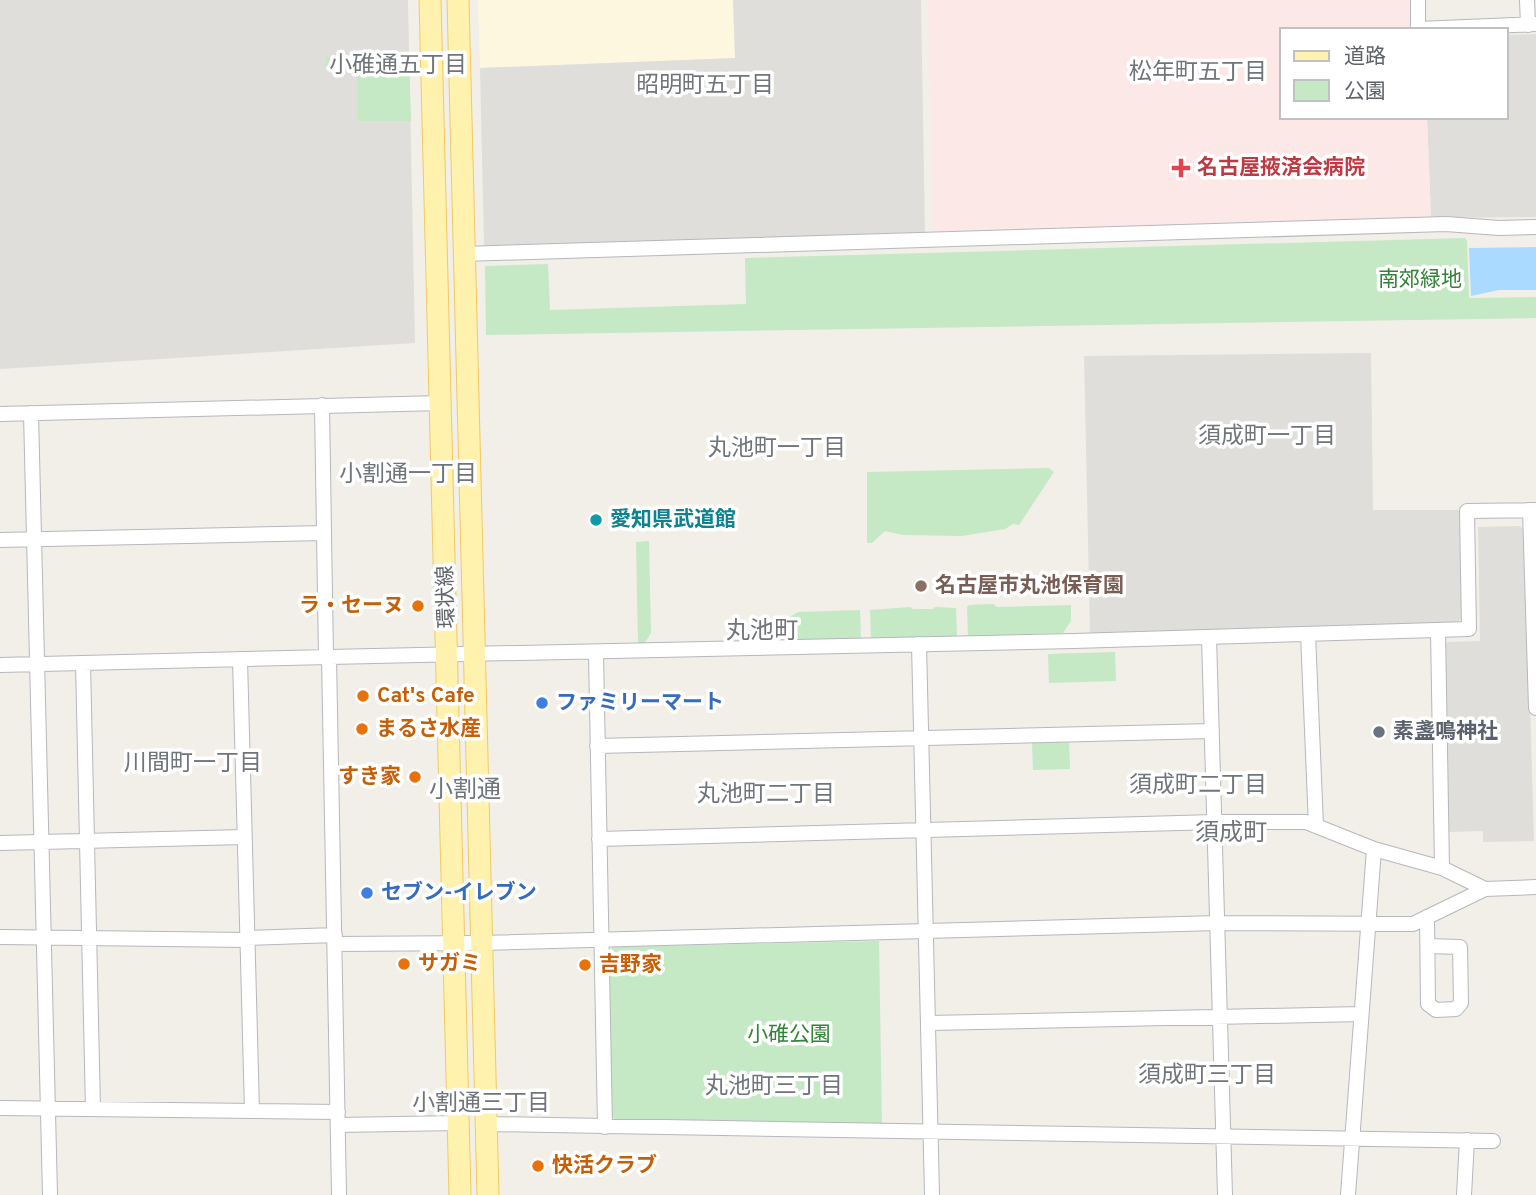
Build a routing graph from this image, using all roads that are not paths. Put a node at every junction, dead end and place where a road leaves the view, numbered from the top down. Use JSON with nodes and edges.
{"nodes":[{"id":1,"x":430,"y":0,"type":"edge"},
{"id":2,"x":458,"y":0,"type":"edge"},
{"id":3,"x":1418,"y":0,"type":"edge"},
{"id":4,"x":1527,"y":0,"type":"edge"},
{"id":5,"x":1532,"y":24,"type":"edge"},
{"id":6,"x":1418,"y":28,"type":"edge"},
{"id":7,"x":1441,"y":28,"type":"edge"},
{"id":8,"x":1536,"y":227,"type":"edge"},
{"id":9,"x":463,"y":254,"type":"junction"},
{"id":10,"x":441,"y":403,"type":"junction"},
{"id":11,"x":322,"y":405,"type":"junction"},
{"id":12,"x":31,"y":413,"type":"junction"},
{"id":13,"x":0,"y":414,"type":"edge"},
{"id":14,"x":1533,"y":510,"type":"edge"},
{"id":15,"x":324,"y":533,"type":"junction"},
{"id":16,"x":34,"y":539,"type":"junction"},
{"id":17,"x":0,"y":540,"type":"edge"},
{"id":18,"x":1438,"y":630,"type":"junction"},
{"id":19,"x":1308,"y":634,"type":"junction"},
{"id":20,"x":1209,"y":637,"type":"junction"},
{"id":21,"x":919,"y":645,"type":"junction"},
{"id":22,"x":596,"y":653,"type":"junction"},
{"id":23,"x":449,"y":654,"type":"junction"},
{"id":24,"x":474,"y":656,"type":"junction"},
{"id":25,"x":328,"y":657,"type":"junction"},
{"id":26,"x":240,"y":659,"type":"junction"},
{"id":27,"x":83,"y":663,"type":"junction"},
{"id":28,"x":37,"y":664,"type":"junction"},
{"id":29,"x":0,"y":665,"type":"edge"},
{"id":30,"x":1536,"y":708,"type":"edge"},
{"id":31,"x":1212,"y":731,"type":"junction"},
{"id":32,"x":921,"y":738,"type":"junction"},
{"id":33,"x":597,"y":746,"type":"junction"},
{"id":34,"x":1214,"y":822,"type":"junction"},
{"id":35,"x":1316,"y":826,"type":"junction"},
{"id":36,"x":923,"y":830,"type":"junction"},
{"id":37,"x":244,"y":837,"type":"junction"},
{"id":38,"x":599,"y":839,"type":"junction"},
{"id":39,"x":87,"y":841,"type":"junction"},
{"id":40,"x":42,"y":842,"type":"junction"},
{"id":41,"x":0,"y":843,"type":"edge"},
{"id":42,"x":1374,"y":849,"type":"junction"},
{"id":43,"x":1442,"y":868,"type":"junction"},
{"id":44,"x":1536,"y":887,"type":"edge"},
{"id":45,"x":1485,"y":889,"type":"junction"},
{"id":46,"x":1427,"y":917,"type":"junction"},
{"id":47,"x":1218,"y":923,"type":"junction"},
{"id":48,"x":1367,"y":923,"type":"junction"},
{"id":49,"x":926,"y":930,"type":"junction"},
{"id":50,"x":0,"y":937,"type":"edge"},
{"id":51,"x":44,"y":937,"type":"junction"},
{"id":52,"x":89,"y":938,"type":"junction"},
{"id":53,"x":247,"y":939,"type":"junction"},
{"id":54,"x":335,"y":939,"type":"junction"},
{"id":55,"x":601,"y":939,"type":"junction"},
{"id":56,"x":454,"y":942,"type":"junction"},
{"id":57,"x":482,"y":943,"type":"junction"},
{"id":58,"x":1428,"y":946,"type":"junction"},
{"id":59,"x":1361,"y":1014,"type":"junction"},
{"id":60,"x":1221,"y":1016,"type":"junction"},
{"id":61,"x":928,"y":1023,"type":"junction"},
{"id":62,"x":0,"y":1108,"type":"edge"},
{"id":63,"x":48,"y":1109,"type":"junction"},
{"id":64,"x":93,"y":1109,"type":"junction"},
{"id":65,"x":251,"y":1111,"type":"junction"},
{"id":66,"x":338,"y":1119,"type":"junction"},
{"id":67,"x":458,"y":1123,"type":"junction"},
{"id":68,"x":486,"y":1125,"type":"junction"},
{"id":69,"x":604,"y":1127,"type":"junction"},
{"id":70,"x":931,"y":1133,"type":"junction"},
{"id":71,"x":1223,"y":1137,"type":"junction"},
{"id":72,"x":1352,"y":1139,"type":"junction"},
{"id":73,"x":1467,"y":1140,"type":"junction"},
{"id":74,"x":1493,"y":1141,"type":"dead end"},
{"id":75,"x":50,"y":1195,"type":"edge"},
{"id":76,"x":339,"y":1195,"type":"edge"},
{"id":77,"x":460,"y":1195,"type":"edge"},
{"id":78,"x":488,"y":1195,"type":"edge"},
{"id":79,"x":932,"y":1195,"type":"edge"},
{"id":80,"x":1224,"y":1195,"type":"edge"},
{"id":81,"x":1348,"y":1195,"type":"edge"},
{"id":82,"x":1464,"y":1195,"type":"edge"}],
"edges":[{"from":1,"to":10,"type":"main road","name":"環状線"},
{"from":2,"to":9,"type":"main road","name":"環状線"},
{"from":3,"to":6,"type":"street"},
{"from":4,"to":5,"type":"street"},
{"from":5,"to":7,"type":"street"},
{"from":8,"to":9,"type":"street"},
{"from":9,"to":24,"type":"main road","name":"環状線"},
{"from":10,"to":11,"type":"street"},
{"from":10,"to":23,"type":"main road","name":"環状線"},
{"from":11,"to":12,"type":"street"},
{"from":11,"to":15,"type":"street"},
{"from":12,"to":13,"type":"street"},
{"from":12,"to":16,"type":"street"},
{"from":14,"to":18,"type":"street"},
{"from":14,"to":30,"type":"street"},
{"from":15,"to":16,"type":"street"},
{"from":15,"to":25,"type":"street"},
{"from":16,"to":17,"type":"street"},
{"from":16,"to":28,"type":"street"},
{"from":18,"to":19,"type":"street"},
{"from":18,"to":43,"type":"street"},
{"from":19,"to":20,"type":"street"},
{"from":19,"to":35,"type":"street"},
{"from":20,"to":21,"type":"street"},
{"from":20,"to":31,"type":"street"},
{"from":21,"to":22,"type":"street"},
{"from":21,"to":32,"type":"street"},
{"from":22,"to":24,"type":"street"},
{"from":22,"to":33,"type":"street"},
{"from":23,"to":24,"type":"street"},
{"from":23,"to":25,"type":"street"},
{"from":23,"to":56,"type":"main road","name":"環状線"},
{"from":24,"to":57,"type":"main road","name":"環状線"},
{"from":25,"to":26,"type":"street"},
{"from":25,"to":54,"type":"street"},
{"from":26,"to":27,"type":"street"},
{"from":26,"to":37,"type":"street"},
{"from":27,"to":28,"type":"street"},
{"from":27,"to":39,"type":"street"},
{"from":28,"to":29,"type":"street"},
{"from":28,"to":40,"type":"street"},
{"from":31,"to":32,"type":"street"},
{"from":31,"to":34,"type":"street"},
{"from":32,"to":33,"type":"street"},
{"from":32,"to":36,"type":"street"},
{"from":33,"to":38,"type":"street"},
{"from":34,"to":35,"type":"street"},
{"from":34,"to":36,"type":"street"},
{"from":34,"to":47,"type":"street"},
{"from":35,"to":42,"type":"street"},
{"from":36,"to":38,"type":"street"},
{"from":36,"to":49,"type":"street"},
{"from":37,"to":39,"type":"street"},
{"from":37,"to":53,"type":"street"},
{"from":38,"to":55,"type":"street"},
{"from":39,"to":40,"type":"street"},
{"from":39,"to":52,"type":"street"},
{"from":40,"to":41,"type":"street"},
{"from":40,"to":51,"type":"street"},
{"from":42,"to":43,"type":"street"},
{"from":42,"to":48,"type":"street"},
{"from":43,"to":45,"type":"street"},
{"from":44,"to":45,"type":"street"},
{"from":45,"to":46,"type":"street"},
{"from":46,"to":48,"type":"street"},
{"from":46,"to":58,"type":"street"},
{"from":47,"to":48,"type":"street"},
{"from":47,"to":49,"type":"street"},
{"from":47,"to":60,"type":"street"},
{"from":48,"to":59,"type":"street"},
{"from":49,"to":55,"type":"street"},
{"from":49,"to":61,"type":"street"},
{"from":50,"to":51,"type":"street"},
{"from":51,"to":52,"type":"street"},
{"from":51,"to":63,"type":"street"},
{"from":52,"to":53,"type":"street"},
{"from":52,"to":64,"type":"street"},
{"from":53,"to":54,"type":"street"},
{"from":53,"to":65,"type":"street"},
{"from":54,"to":56,"type":"street"},
{"from":54,"to":66,"type":"street"},
{"from":55,"to":57,"type":"street"},
{"from":55,"to":69,"type":"street"},
{"from":56,"to":57,"type":"street"},
{"from":56,"to":67,"type":"main road","name":"環状線"},
{"from":57,"to":68,"type":"main road","name":"環状線"},
{"from":58,"to":58,"type":"street"},
{"from":59,"to":60,"type":"street"},
{"from":59,"to":72,"type":"street"},
{"from":60,"to":61,"type":"street"},
{"from":60,"to":71,"type":"street"},
{"from":61,"to":70,"type":"street"},
{"from":62,"to":63,"type":"street"},
{"from":63,"to":64,"type":"street"},
{"from":63,"to":75,"type":"street"},
{"from":64,"to":65,"type":"street"},
{"from":65,"to":66,"type":"street"},
{"from":66,"to":67,"type":"street"},
{"from":66,"to":76,"type":"street"},
{"from":67,"to":77,"type":"main road","name":"環状線"},
{"from":68,"to":69,"type":"street"},
{"from":68,"to":78,"type":"main road","name":"環状線"},
{"from":69,"to":70,"type":"street"},
{"from":70,"to":71,"type":"street"},
{"from":70,"to":79,"type":"street"},
{"from":71,"to":72,"type":"street"},
{"from":71,"to":80,"type":"street"},
{"from":72,"to":73,"type":"street"},
{"from":72,"to":81,"type":"street"},
{"from":73,"to":74,"type":"street"},
{"from":73,"to":82,"type":"street"}]}
